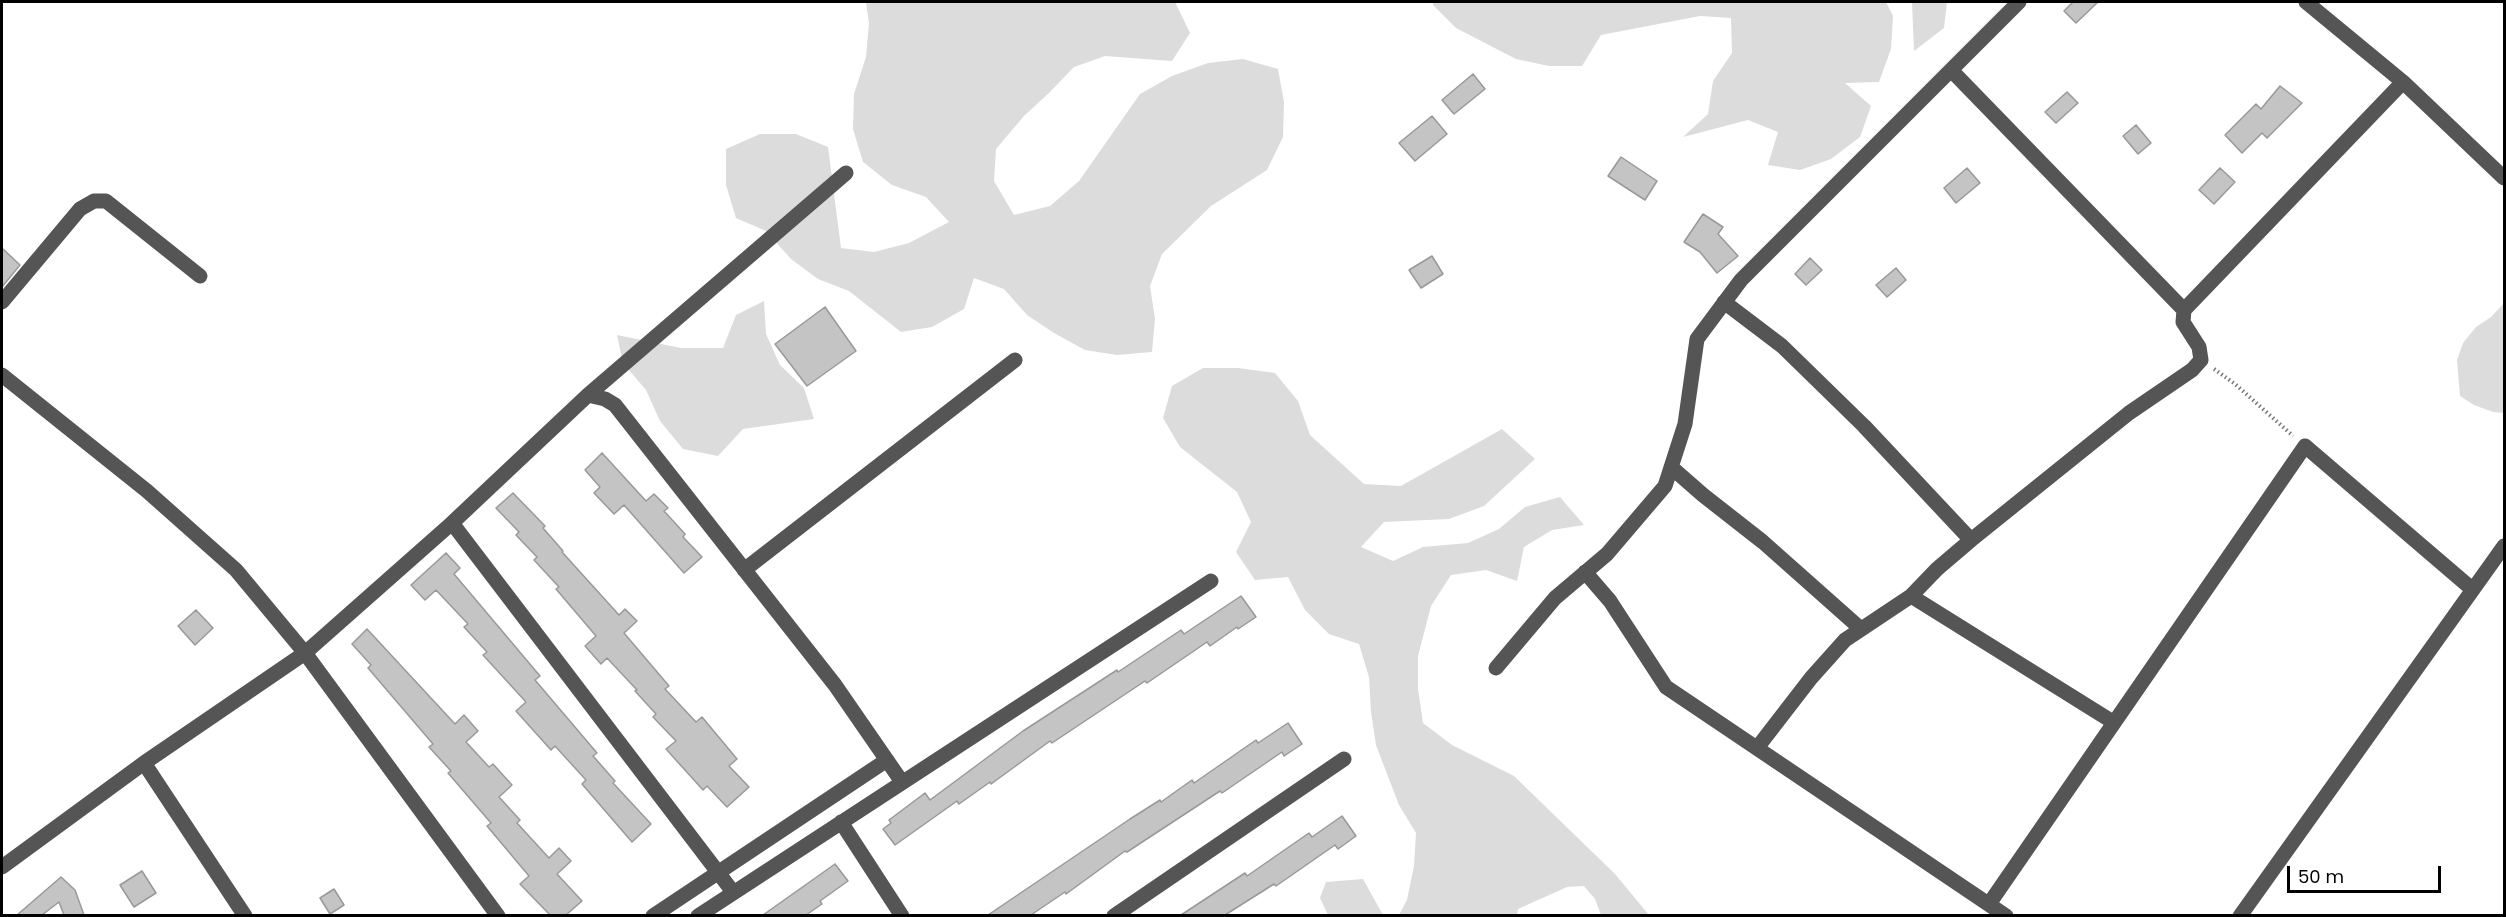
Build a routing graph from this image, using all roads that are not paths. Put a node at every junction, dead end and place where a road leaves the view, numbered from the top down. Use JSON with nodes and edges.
{"nodes":[{"id":1,"x":2019,"y":2,"type":"edge"},
{"id":2,"x":2306,"y":2,"type":"edge"},
{"id":3,"x":1952,"y":71,"type":"junction"},
{"id":4,"x":2403,"y":82,"type":"junction"},
{"id":5,"x":846,"y":173,"type":"dead end"},
{"id":6,"x":2505,"y":178,"type":"edge"},
{"id":7,"x":200,"y":276,"type":"dead end"},
{"id":8,"x":2,"y":302,"type":"edge"},
{"id":9,"x":1724,"y":302,"type":"junction"},
{"id":10,"x":2184,"y":310,"type":"junction"},
{"id":11,"x":1015,"y":360,"type":"dead end"},
{"id":12,"x":2,"y":375,"type":"edge"},
{"id":13,"x":588,"y":395,"type":"junction"},
{"id":14,"x":1671,"y":467,"type":"junction"},
{"id":15,"x":452,"y":523,"type":"junction"},
{"id":16,"x":1971,"y":540,"type":"junction"},
{"id":17,"x":2505,"y":546,"type":"edge"},
{"id":18,"x":744,"y":570,"type":"junction"},
{"id":19,"x":1585,"y":572,"type":"junction"},
{"id":20,"x":1211,"y":581,"type":"dead end"},
{"id":21,"x":2472,"y":589,"type":"junction"},
{"id":22,"x":1911,"y":596,"type":"junction"},
{"id":23,"x":1861,"y":630,"type":"junction"},
{"id":24,"x":305,"y":653,"type":"junction"},
{"id":25,"x":1496,"y":668,"type":"dead end"},
{"id":26,"x":2113,"y":722,"type":"junction"},
{"id":27,"x":1757,"y":748,"type":"junction"},
{"id":28,"x":1344,"y":759,"type":"dead end"},
{"id":29,"x":887,"y":760,"type":"junction"},
{"id":30,"x":144,"y":763,"type":"junction"},
{"id":31,"x":902,"y":783,"type":"junction"},
{"id":32,"x":841,"y":822,"type":"junction"},
{"id":33,"x":2,"y":867,"type":"edge"},
{"id":34,"x":719,"y":873,"type":"junction"},
{"id":35,"x":734,"y":892,"type":"junction"},
{"id":36,"x":1989,"y":904,"type":"junction"},
{"id":37,"x":245,"y":915,"type":"edge"},
{"id":38,"x":498,"y":915,"type":"edge"},
{"id":39,"x":653,"y":915,"type":"edge"},
{"id":40,"x":698,"y":915,"type":"edge"},
{"id":41,"x":902,"y":915,"type":"edge"},
{"id":42,"x":1114,"y":915,"type":"edge"},
{"id":43,"x":2006,"y":915,"type":"edge"},
{"id":44,"x":2240,"y":915,"type":"edge"}],
"edges":[{"from":1,"to":3,"type":"street"},
{"from":2,"to":4,"type":"street"},
{"from":3,"to":9,"type":"street"},
{"from":3,"to":10,"type":"street"},
{"from":4,"to":6,"type":"street"},
{"from":4,"to":10,"type":"street"},
{"from":5,"to":13,"type":"street"},
{"from":7,"to":8,"type":"street"},
{"from":9,"to":14,"type":"street"},
{"from":9,"to":16,"type":"street"},
{"from":10,"to":16,"type":"street"},
{"from":11,"to":18,"type":"street"},
{"from":12,"to":24,"type":"street"},
{"from":13,"to":15,"type":"street"},
{"from":13,"to":18,"type":"street"},
{"from":14,"to":19,"type":"street"},
{"from":14,"to":23,"type":"street"},
{"from":15,"to":24,"type":"street"},
{"from":15,"to":34,"type":"street"},
{"from":16,"to":22,"type":"street"},
{"from":17,"to":21,"type":"street"},
{"from":18,"to":29,"type":"street"},
{"from":19,"to":25,"type":"street"},
{"from":19,"to":27,"type":"street"},
{"from":20,"to":31,"type":"street"},
{"from":21,"to":26,"type":"street"},
{"from":21,"to":44,"type":"street"},
{"from":22,"to":23,"type":"street"},
{"from":22,"to":26,"type":"street"},
{"from":23,"to":27,"type":"street"},
{"from":24,"to":30,"type":"street"},
{"from":24,"to":38,"type":"street"},
{"from":26,"to":36,"type":"street"},
{"from":27,"to":36,"type":"street"},
{"from":28,"to":42,"type":"street"},
{"from":29,"to":31,"type":"street"},
{"from":29,"to":34,"type":"street"},
{"from":30,"to":33,"type":"street"},
{"from":30,"to":37,"type":"street"},
{"from":31,"to":32,"type":"street"},
{"from":32,"to":35,"type":"street"},
{"from":32,"to":41,"type":"street"},
{"from":34,"to":35,"type":"street"},
{"from":34,"to":39,"type":"street"},
{"from":35,"to":40,"type":"street"},
{"from":36,"to":43,"type":"street"}]}
